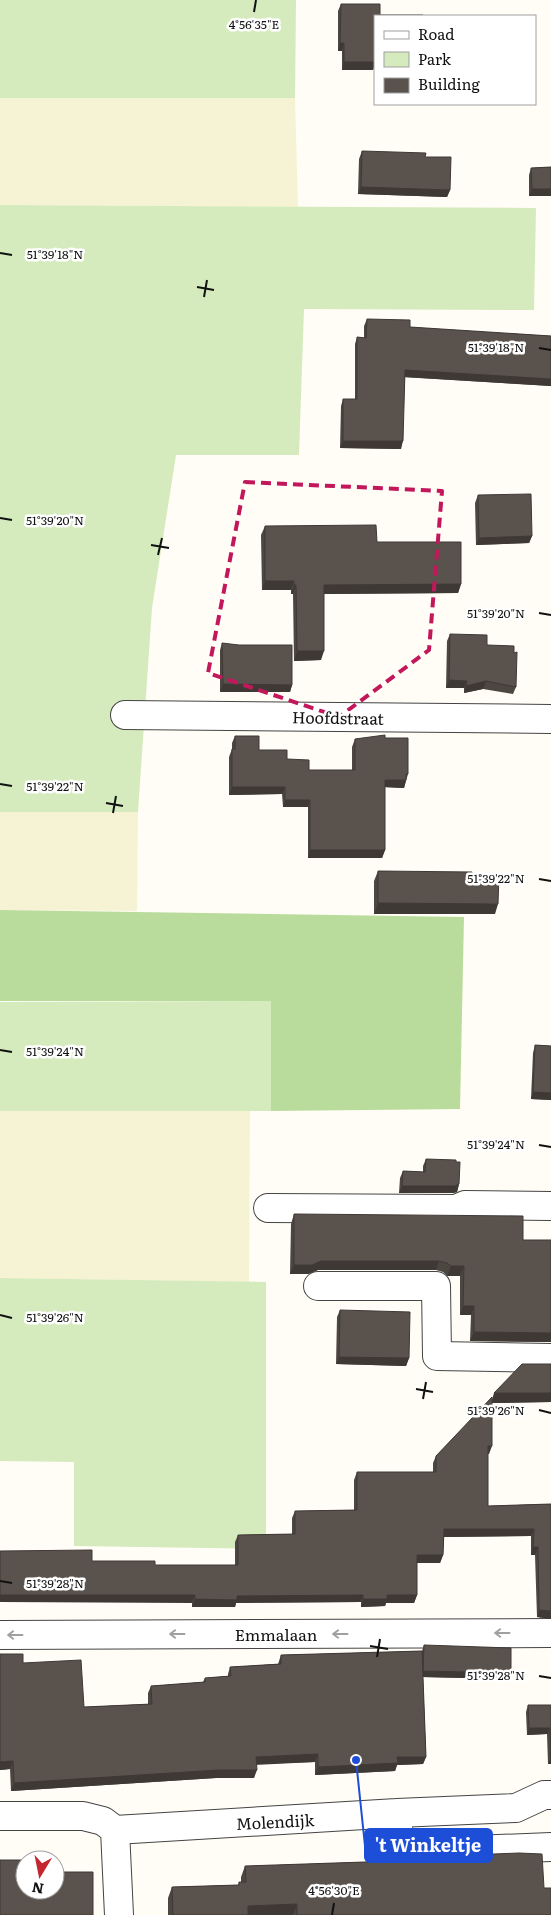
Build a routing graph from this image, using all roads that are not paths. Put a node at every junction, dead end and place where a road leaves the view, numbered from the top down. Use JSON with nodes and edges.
{"nodes":[{"id":1,"x":125,"y":715,"type":"dead end"},
{"id":2,"x":551,"y":719,"type":"edge"},
{"id":3,"x":551,"y":1206,"type":"edge"},
{"id":4,"x":268,"y":1208,"type":"dead end"},
{"id":5,"x":318,"y":1286,"type":"dead end"},
{"id":6,"x":551,"y":1358,"type":"edge"},
{"id":7,"x":551,"y":1633,"type":"edge"},
{"id":8,"x":0,"y":1635,"type":"edge"},
{"id":9,"x":551,"y":1795,"type":"edge"},
{"id":10,"x":397,"y":1813,"type":"junction"},
{"id":11,"x":0,"y":1816,"type":"edge"},
{"id":12,"x":114,"y":1830,"type":"junction"},
{"id":13,"x":551,"y":1847,"type":"edge"},
{"id":14,"x":119,"y":1915,"type":"edge"}],
"edges":[{"from":1,"to":2,"type":"street","name":"Hoofdstraat"},
{"from":3,"to":4,"type":"street"},
{"from":5,"to":6,"type":"street"},
{"from":7,"to":8,"type":"street","name":"Emmalaan","one_way":true},
{"from":9,"to":10,"type":"street","name":"Molendijk"},
{"from":10,"to":12,"type":"street","name":"Molendijk"},
{"from":10,"to":13,"type":"street"},
{"from":11,"to":12,"type":"street"},
{"from":12,"to":14,"type":"street"}]}
